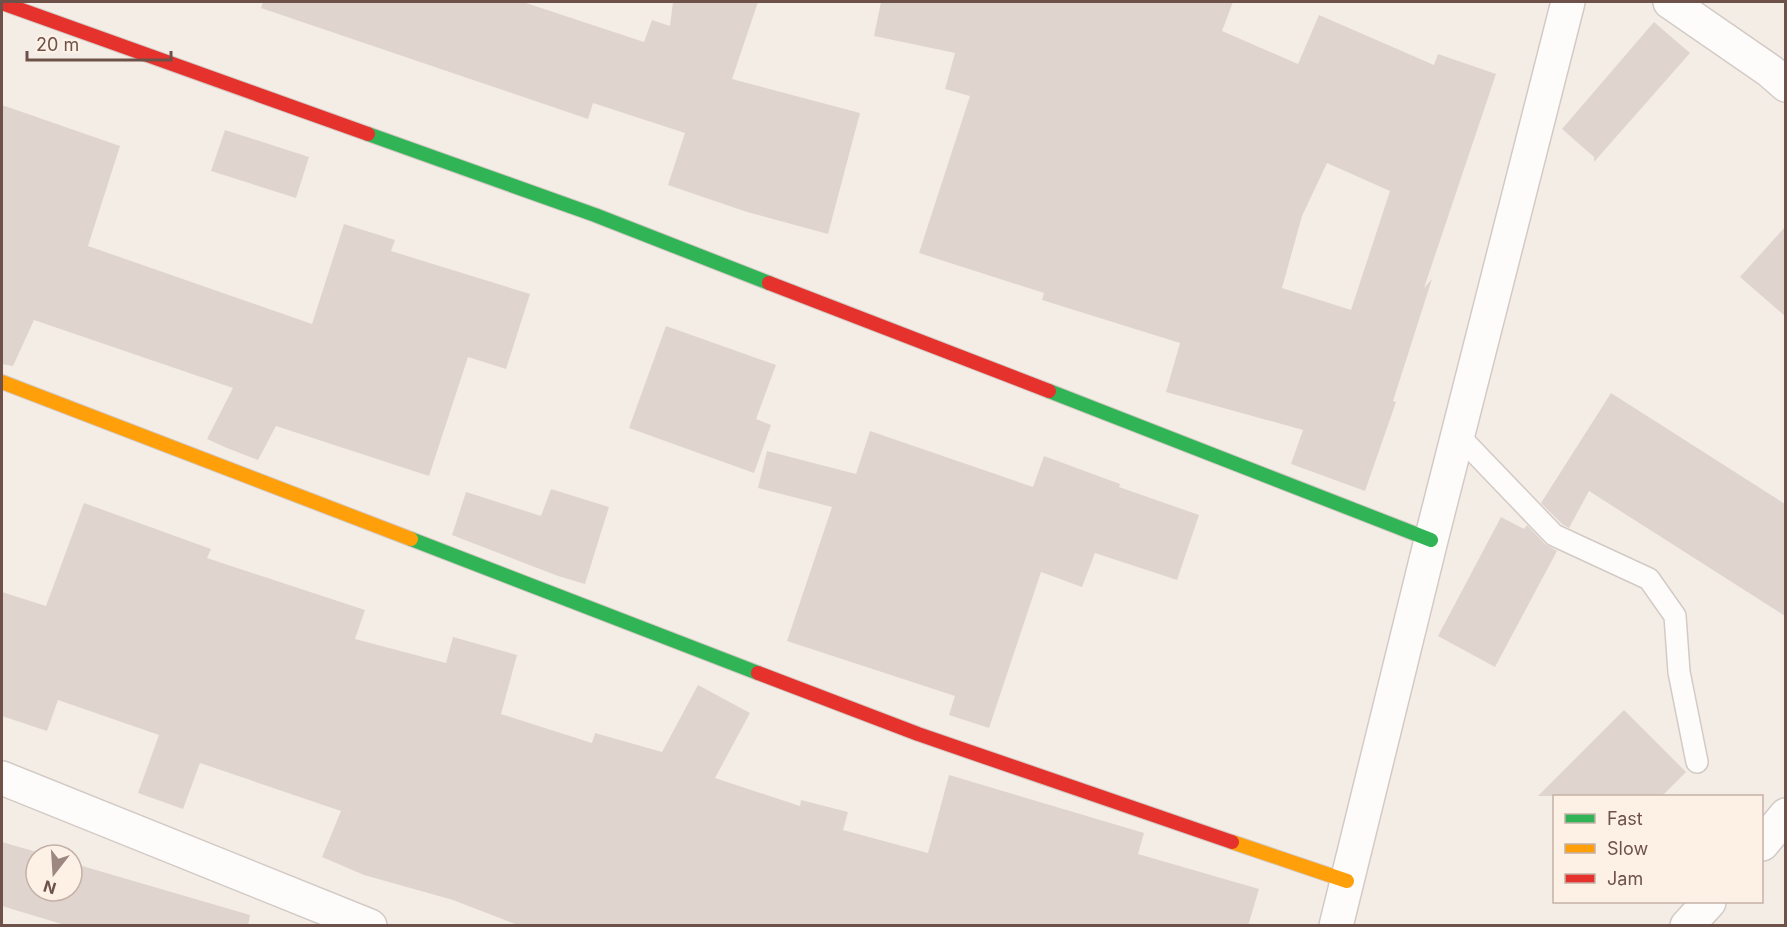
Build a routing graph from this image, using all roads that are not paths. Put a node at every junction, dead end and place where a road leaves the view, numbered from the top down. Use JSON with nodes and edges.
{"nodes":[{"id":1,"x":1568,"y":2,"type":"edge"},
{"id":2,"x":1670,"y":2,"type":"edge"},
{"id":3,"x":2,"y":3,"type":"edge"},
{"id":4,"x":1785,"y":85,"type":"edge"},
{"id":5,"x":2,"y":382,"type":"edge"},
{"id":6,"x":1458,"y":435,"type":"junction"},
{"id":7,"x":1431,"y":540,"type":"junction"},
{"id":8,"x":1697,"y":762,"type":"dead end"},
{"id":9,"x":2,"y":778,"type":"edge"},
{"id":10,"x":1785,"y":815,"type":"edge"},
{"id":11,"x":1763,"y":842,"type":"edge"},
{"id":12,"x":1347,"y":881,"type":"junction"},
{"id":13,"x":1708,"y":903,"type":"edge"},
{"id":14,"x":370,"y":926,"type":"edge"},
{"id":15,"x":1336,"y":926,"type":"edge"},
{"id":16,"x":1687,"y":926,"type":"edge"}],
"edges":[{"from":1,"to":6,"type":"street"},
{"from":2,"to":4,"type":"street"},
{"from":3,"to":7,"type":"street"},
{"from":5,"to":12,"type":"street"},
{"from":6,"to":7,"type":"street"},
{"from":6,"to":8,"type":"lane"},
{"from":7,"to":12,"type":"street"},
{"from":9,"to":14,"type":"street"},
{"from":10,"to":11,"type":"street"},
{"from":12,"to":15,"type":"street"},
{"from":13,"to":16,"type":"street"}]}
